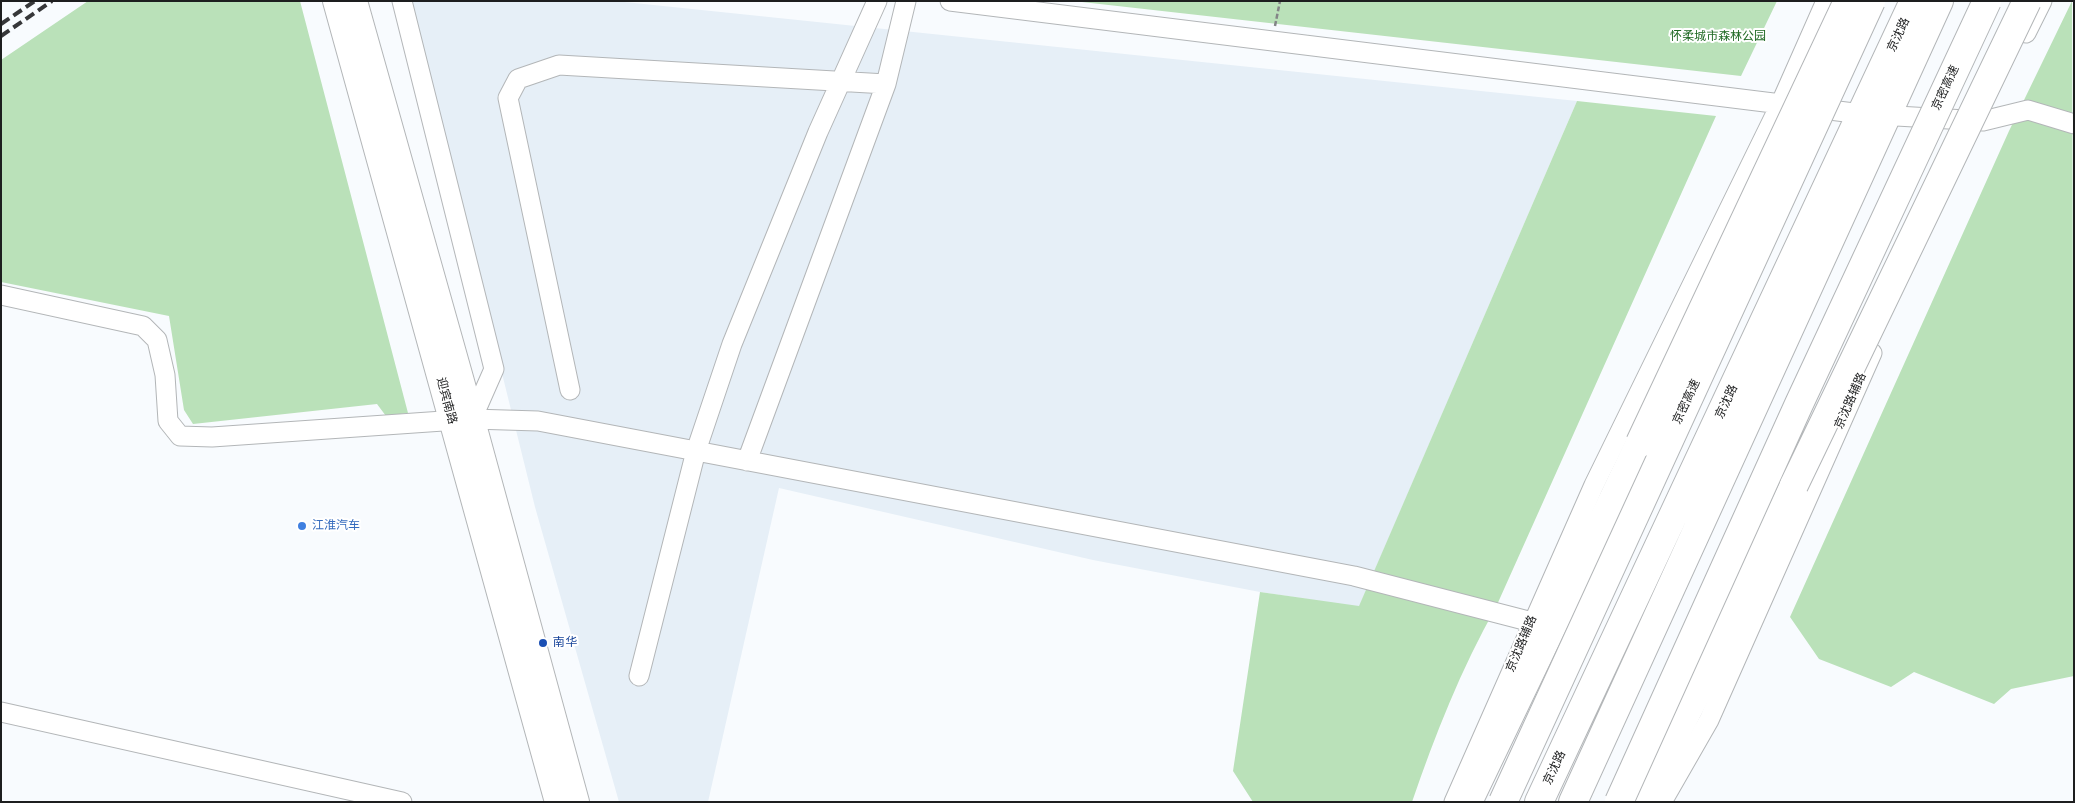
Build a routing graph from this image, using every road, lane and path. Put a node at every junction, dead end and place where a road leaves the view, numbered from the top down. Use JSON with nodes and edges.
{"nodes":[{"id":1,"x":334,"y":1,"type":"edge"},
{"id":2,"x":354,"y":1,"type":"edge"},
{"id":3,"x":402,"y":1,"type":"edge"},
{"id":4,"x":877,"y":1,"type":"edge"},
{"id":5,"x":906,"y":1,"type":"edge"},
{"id":6,"x":950,"y":1,"type":"edge"},
{"id":7,"x":1280,"y":1,"type":"edge"},
{"id":8,"x":1826,"y":1,"type":"edge"},
{"id":9,"x":1848,"y":1,"type":"edge"},
{"id":10,"x":1871,"y":1,"type":"edge"},
{"id":11,"x":1914,"y":1,"type":"edge"},
{"id":12,"x":1939,"y":1,"type":"edge"},
{"id":13,"x":1987,"y":1,"type":"edge"},
{"id":14,"x":2026,"y":1,"type":"edge"},
{"id":15,"x":2042,"y":1,"type":"edge"},
{"id":16,"x":1270,"y":41,"type":"junction"},
{"id":17,"x":841,"y":80,"type":"junction"},
{"id":18,"x":886,"y":84,"type":"junction"},
{"id":19,"x":1780,"y":105,"type":"junction"},
{"id":20,"x":1873,"y":115,"type":"junction"},
{"id":21,"x":1983,"y":121,"type":"junction"},
{"id":22,"x":2074,"y":124,"type":"edge"},
{"id":23,"x":1,"y":295,"type":"edge"},
{"id":24,"x":570,"y":390,"type":"dead end"},
{"id":25,"x":462,"y":420,"type":"junction"},
{"id":26,"x":696,"y":451,"type":"junction"},
{"id":27,"x":747,"y":461,"type":"junction"},
{"id":28,"x":1532,"y":622,"type":"junction"},
{"id":29,"x":639,"y":676,"type":"dead end"},
{"id":30,"x":1,"y":712,"type":"edge"},
{"id":31,"x":1466,"y":801,"type":"edge"},
{"id":32,"x":402,"y":802,"type":"edge"},
{"id":33,"x":557,"y":802,"type":"edge"},
{"id":34,"x":577,"y":802,"type":"edge"},
{"id":35,"x":1503,"y":802,"type":"edge"},
{"id":36,"x":1539,"y":802,"type":"edge"},
{"id":37,"x":1573,"y":802,"type":"edge"},
{"id":38,"x":1620,"y":802,"type":"edge"},
{"id":39,"x":1640,"y":802,"type":"edge"},
{"id":40,"x":1662,"y":802,"type":"edge"}],
"edges":[{"from":1,"to":25,"type":"main road","name":"迎宾南路"},
{"from":2,"to":25,"type":"main road","name":"迎宾南路"},
{"from":3,"to":25,"type":"street"},
{"from":4,"to":17,"type":"street"},
{"from":5,"to":18,"type":"street"},
{"from":6,"to":16,"type":"street"},
{"from":7,"to":16,"type":"path"},
{"from":8,"to":19,"type":"street","name":"京沈路辅路"},
{"from":9,"to":31,"type":"highway","bridge":true},
{"from":10,"to":35,"type":"highway","name":"京密高速","bridge":true},
{"from":11,"to":20,"type":"highway","name":"京沈路"},
{"from":12,"to":20,"type":"highway","name":"京沈路"},
{"from":13,"to":38,"type":"highway","name":"京密高速","bridge":true},
{"from":14,"to":39,"type":"highway","bridge":true},
{"from":15,"to":21,"type":"street","name":"京沈路辅路"},
{"from":16,"to":19,"type":"street"},
{"from":17,"to":18,"type":"street"},
{"from":17,"to":24,"type":"street"},
{"from":17,"to":26,"type":"street"},
{"from":18,"to":27,"type":"street"},
{"from":19,"to":20,"type":"street"},
{"from":19,"to":28,"type":"street","name":"京沈路辅路"},
{"from":20,"to":21,"type":"street"},
{"from":20,"to":36,"type":"highway","name":"京沈路"},
{"from":20,"to":37,"type":"highway","name":"京沈路"},
{"from":21,"to":22,"type":"street"},
{"from":21,"to":40,"type":"street","name":"京沈路辅路"},
{"from":23,"to":25,"type":"street"},
{"from":25,"to":26,"type":"street"},
{"from":25,"to":33,"type":"main road","name":"迎宾南路"},
{"from":25,"to":34,"type":"main road","name":"迎宾南路"},
{"from":26,"to":27,"type":"street"},
{"from":26,"to":29,"type":"street"},
{"from":27,"to":28,"type":"street"},
{"from":28,"to":31,"type":"street","name":"京沈路辅路"},
{"from":30,"to":32,"type":"street"}]}
